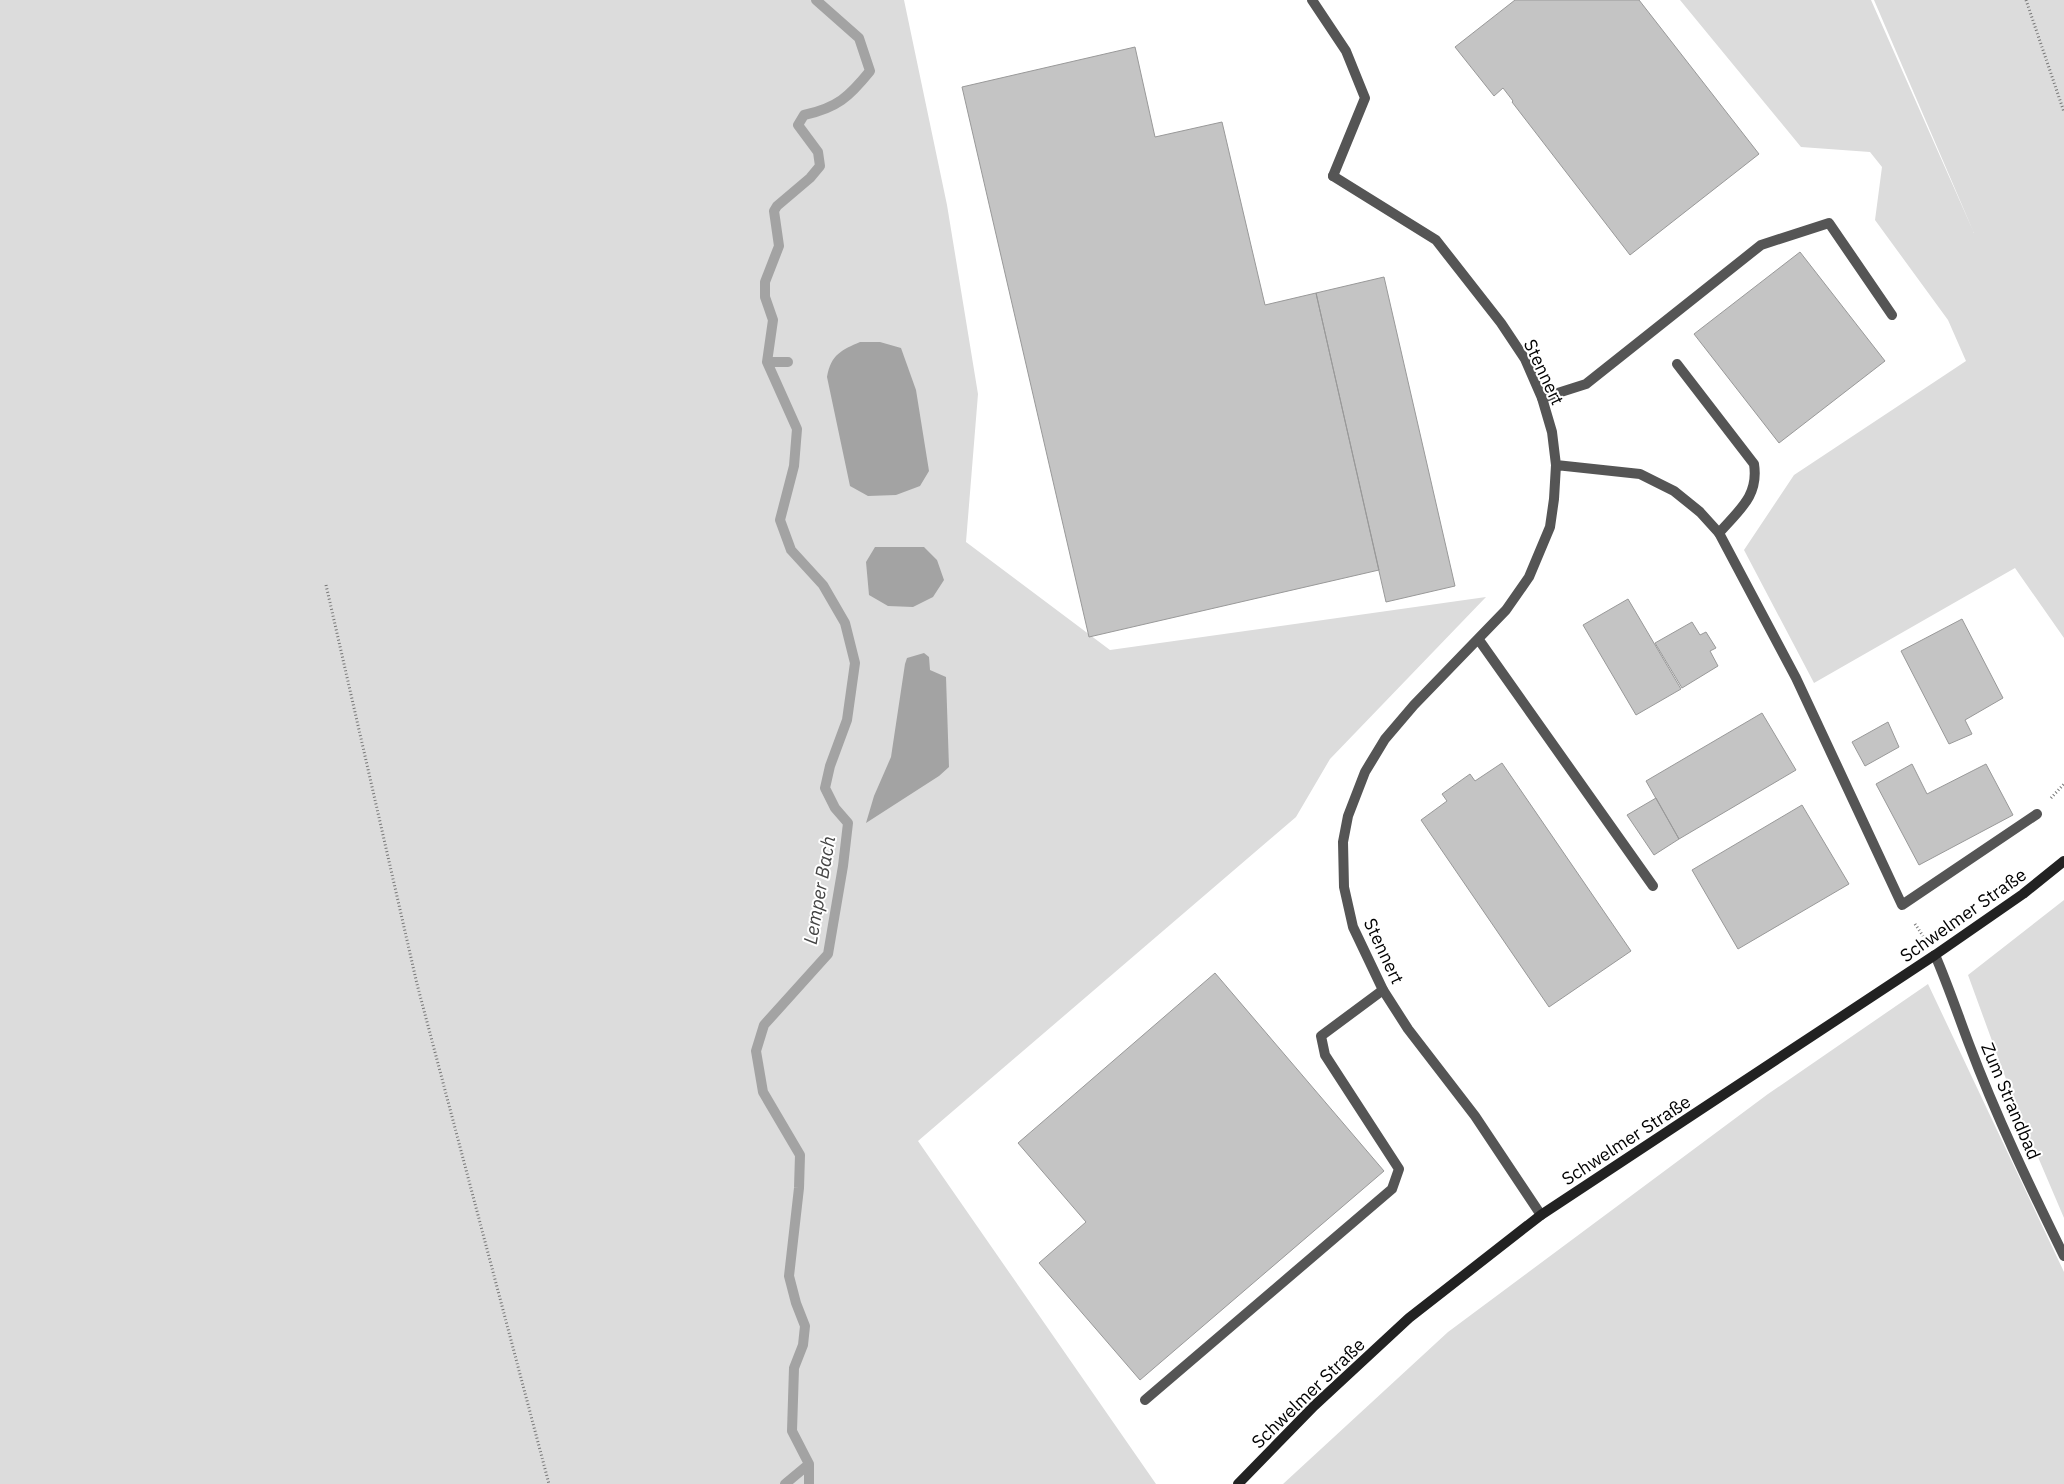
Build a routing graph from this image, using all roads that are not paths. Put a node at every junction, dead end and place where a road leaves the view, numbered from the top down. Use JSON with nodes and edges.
{"nodes":[{"id":1,"x":1312,"y":0,"type":"edge"},
{"id":2,"x":1892,"y":315,"type":"dead end"},
{"id":3,"x":1677,"y":364,"type":"dead end"},
{"id":4,"x":1542,"y":398,"type":"junction"},
{"id":5,"x":1556,"y":465,"type":"junction"},
{"id":6,"x":1719,"y":533,"type":"junction"},
{"id":7,"x":1479,"y":640,"type":"junction"},
{"id":8,"x":2037,"y":814,"type":"dead end"},
{"id":9,"x":2064,"y":862,"type":"edge"},
{"id":10,"x":1653,"y":886,"type":"dead end"},
{"id":11,"x":1935,"y":956,"type":"junction"},
{"id":12,"x":1383,"y":990,"type":"junction"},
{"id":13,"x":1541,"y":1215,"type":"junction"},
{"id":14,"x":2064,"y":1256,"type":"edge"},
{"id":15,"x":1145,"y":1400,"type":"dead end"},
{"id":16,"x":1238,"y":1484,"type":"edge"}],
"edges":[{"from":1,"to":4,"type":"street","name":"Stennert"},
{"from":2,"to":4,"type":"street"},
{"from":3,"to":6,"type":"street"},
{"from":4,"to":5,"type":"street","name":"Stennert"},
{"from":5,"to":6,"type":"street"},
{"from":5,"to":7,"type":"street","name":"Stennert"},
{"from":6,"to":8,"type":"street"},
{"from":7,"to":10,"type":"street"},
{"from":7,"to":12,"type":"street","name":"Stennert"},
{"from":9,"to":11,"type":"main road","name":"Schwelmer Straße"},
{"from":11,"to":13,"type":"main road","name":"Schwelmer Straße"},
{"from":11,"to":14,"type":"street","name":"Zum Strandbad"},
{"from":12,"to":13,"type":"street","name":"Stennert"},
{"from":12,"to":15,"type":"street"},
{"from":13,"to":16,"type":"main road","name":"Schwelmer Straße"}]}
